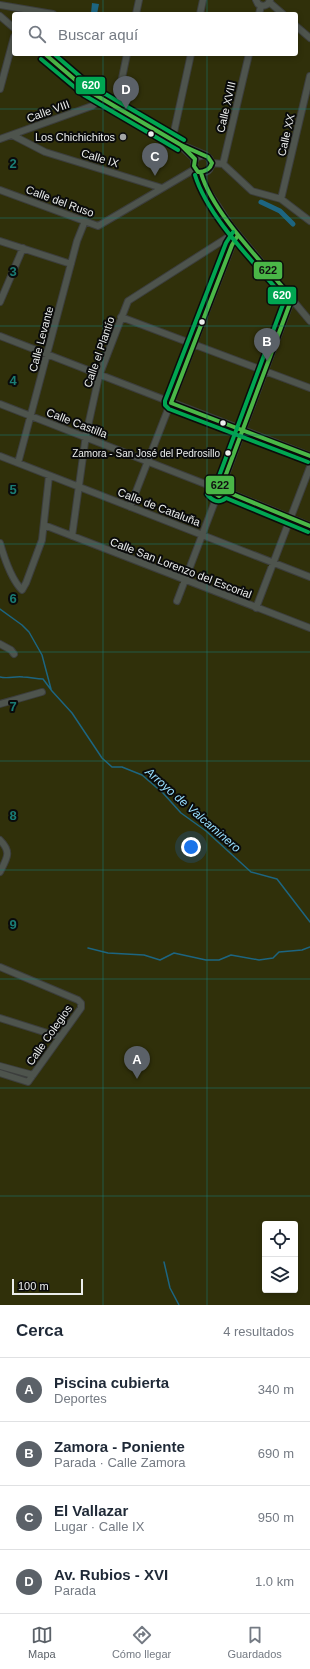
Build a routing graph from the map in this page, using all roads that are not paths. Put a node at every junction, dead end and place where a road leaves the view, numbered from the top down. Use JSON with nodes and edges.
{"nodes":[{"id":1,"x":139,"y":0,"type":"edge"},
{"id":2,"x":203,"y":0,"type":"edge"},
{"id":3,"x":256,"y":0,"type":"edge"},
{"id":4,"x":277,"y":0,"type":"edge"},
{"id":5,"x":270,"y":1,"type":"edge"},
{"id":6,"x":0,"y":6,"type":"edge"},
{"id":7,"x":260,"y":6,"type":"junction"},
{"id":8,"x":40,"y":12,"type":"edge"},
{"id":9,"x":136,"y":12,"type":"edge"},
{"id":10,"x":200,"y":12,"type":"edge"},
{"id":11,"x":258,"y":12,"type":"edge"},
{"id":12,"x":281,"y":12,"type":"edge"},
{"id":13,"x":0,"y":16,"type":"edge"},
{"id":14,"x":12,"y":26,"type":"edge"},
{"id":15,"x":298,"y":28,"type":"edge"},
{"id":16,"x":310,"y":38,"type":"edge"},
{"id":17,"x":12,"y":44,"type":"edge"},
{"id":18,"x":47,"y":56,"type":"edge"},
{"id":19,"x":127,"y":56,"type":"edge"},
{"id":20,"x":191,"y":56,"type":"edge"},
{"id":21,"x":249,"y":56,"type":"edge"},
{"id":22,"x":310,"y":76,"type":"edge"},
{"id":23,"x":0,"y":89,"type":"edge"},
{"id":24,"x":102,"y":99,"type":"junction"},
{"id":25,"x":116,"y":107,"type":"junction"},
{"id":26,"x":12,"y":135,"type":"junction"},
{"id":27,"x":0,"y":139,"type":"edge"},
{"id":28,"x":172,"y":141,"type":"junction"},
{"id":29,"x":180,"y":144,"type":"junction"},
{"id":30,"x":205,"y":155,"type":"junction"},
{"id":31,"x":195,"y":159,"type":"junction"},
{"id":32,"x":212,"y":163,"type":"junction"},
{"id":33,"x":223,"y":164,"type":"junction"},
{"id":34,"x":195,"y":169,"type":"junction"},
{"id":35,"x":202,"y":173,"type":"junction"},
{"id":36,"x":162,"y":188,"type":"junction"},
{"id":37,"x":0,"y":190,"type":"edge"},
{"id":38,"x":281,"y":199,"type":"junction"},
{"id":39,"x":85,"y":221,"type":"junction"},
{"id":40,"x":310,"y":221,"type":"edge"},
{"id":41,"x":237,"y":233,"type":"junction"},
{"id":42,"x":0,"y":241,"type":"edge"},
{"id":43,"x":23,"y":248,"type":"junction"},
{"id":44,"x":71,"y":264,"type":"junction"},
{"id":45,"x":292,"y":298,"type":"junction"},
{"id":46,"x":0,"y":302,"type":"edge"},
{"id":47,"x":122,"y":317,"type":"junction"},
{"id":48,"x":310,"y":321,"type":"edge"},
{"id":49,"x":0,"y":336,"type":"edge"},
{"id":50,"x":194,"y":344,"type":"junction"},
{"id":51,"x":47,"y":354,"type":"junction"},
{"id":52,"x":265,"y":371,"type":"junction"},
{"id":53,"x":99,"y":375,"type":"junction"},
{"id":54,"x":310,"y":388,"type":"edge"},
{"id":55,"x":171,"y":403,"type":"junction"},
{"id":56,"x":0,"y":404,"type":"edge"},
{"id":57,"x":31,"y":416,"type":"junction"},
{"id":58,"x":243,"y":430,"type":"junction"},
{"id":59,"x":86,"y":436,"type":"junction"},
{"id":60,"x":0,"y":456,"type":"edge"},
{"id":61,"x":310,"y":456,"type":"edge"},
{"id":62,"x":148,"y":462,"type":"junction"},
{"id":63,"x":18,"y":463,"type":"junction"},
{"id":64,"x":310,"y":467,"type":"edge"},
{"id":65,"x":49,"y":476,"type":"junction"},
{"id":66,"x":222,"y":484,"type":"junction"},
{"id":67,"x":79,"y":487,"type":"junction"},
{"id":68,"x":213,"y":487,"type":"junction"},
{"id":69,"x":224,"y":491,"type":"junction"},
{"id":70,"x":217,"y":496,"type":"junction"},
{"id":71,"x":130,"y":507,"type":"junction"},
{"id":72,"x":290,"y":518,"type":"junction"},
{"id":73,"x":44,"y":526,"type":"junction"},
{"id":74,"x":310,"y":526,"type":"edge"},
{"id":75,"x":202,"y":535,"type":"junction"},
{"id":76,"x":72,"y":536,"type":"junction"},
{"id":77,"x":0,"y":543,"type":"edge"},
{"id":78,"x":2,"y":555,"type":"edge"},
{"id":79,"x":272,"y":563,"type":"junction"},
{"id":80,"x":310,"y":577,"type":"edge"},
{"id":81,"x":184,"y":580,"type":"junction"},
{"id":82,"x":177,"y":601,"type":"dead end"},
{"id":83,"x":256,"y":608,"type":"junction"},
{"id":84,"x":310,"y":628,"type":"edge"},
{"id":85,"x":0,"y":644,"type":"edge"},
{"id":86,"x":14,"y":654,"type":"dead end"},
{"id":87,"x":42,"y":692,"type":"dead end"},
{"id":88,"x":0,"y":704,"type":"edge"},
{"id":89,"x":0,"y":840,"type":"edge"},
{"id":90,"x":0,"y":872,"type":"edge"},
{"id":91,"x":0,"y":967,"type":"edge"},
{"id":92,"x":0,"y":1018,"type":"edge"},
{"id":93,"x":60,"y":1037,"type":"junction"},
{"id":94,"x":0,"y":1066,"type":"edge"},
{"id":95,"x":0,"y":1073,"type":"edge"},
{"id":96,"x":33,"y":1075,"type":"junction"}],
"edges":[{"from":1,"to":9,"type":"street"},
{"from":2,"to":10,"type":"street"},
{"from":3,"to":7,"type":"street"},
{"from":4,"to":5,"type":"street"},
{"from":5,"to":7,"type":"street"},
{"from":5,"to":12,"type":"street"},
{"from":6,"to":8,"type":"street"},
{"from":7,"to":11,"type":"street"},
{"from":13,"to":14,"type":"street"},
{"from":15,"to":16,"type":"street"},
{"from":17,"to":23,"type":"street"},
{"from":18,"to":24,"type":"street"},
{"from":19,"to":25,"type":"street"},
{"from":20,"to":28,"type":"street"},
{"from":21,"to":33,"type":"street","name":"Calle XVIII"},
{"from":22,"to":38,"type":"street","name":"Calle XX"},
{"from":24,"to":25,"type":"street"},
{"from":24,"to":26,"type":"street","name":"Calle VIII"},
{"from":25,"to":28,"type":"street"},
{"from":26,"to":27,"type":"street","name":"Calle VIII"},
{"from":26,"to":36,"type":"street","name":"Calle IX"},
{"from":28,"to":29,"type":"street"},
{"from":29,"to":30,"type":"street"},
{"from":29,"to":31,"type":"street"},
{"from":30,"to":31,"type":"street"},
{"from":30,"to":32,"type":"street"},
{"from":31,"to":34,"type":"street"},
{"from":32,"to":33,"type":"street"},
{"from":32,"to":35,"type":"street"},
{"from":33,"to":38,"type":"street"},
{"from":34,"to":35,"type":"street"},
{"from":34,"to":36,"type":"street","name":"Calle del Ruso"},
{"from":35,"to":41,"type":"street"},
{"from":36,"to":39,"type":"street","name":"Calle del Ruso"},
{"from":37,"to":39,"type":"street","name":"Calle del Ruso"},
{"from":38,"to":40,"type":"street"},
{"from":39,"to":44,"type":"street","name":"Calle Levante"},
{"from":41,"to":45,"type":"street"},
{"from":41,"to":47,"type":"street","name":"Calle el Plantío"},
{"from":41,"to":50,"type":"street"},
{"from":42,"to":43,"type":"street"},
{"from":43,"to":44,"type":"street"},
{"from":43,"to":46,"type":"street"},
{"from":44,"to":51,"type":"street","name":"Calle Levante"},
{"from":45,"to":48,"type":"street"},
{"from":45,"to":52,"type":"street"},
{"from":47,"to":50,"type":"street"},
{"from":47,"to":53,"type":"street","name":"Calle el Plantío"},
{"from":49,"to":51,"type":"street"},
{"from":50,"to":52,"type":"street"},
{"from":50,"to":55,"type":"street"},
{"from":51,"to":53,"type":"street"},
{"from":51,"to":57,"type":"street","name":"Calle Levante"},
{"from":52,"to":54,"type":"street"},
{"from":52,"to":58,"type":"street"},
{"from":53,"to":55,"type":"street"},
{"from":53,"to":59,"type":"street","name":"Calle el Plantío"},
{"from":55,"to":58,"type":"street"},
{"from":55,"to":62,"type":"street"},
{"from":56,"to":57,"type":"street","name":"Calle Castilla"},
{"from":57,"to":59,"type":"street","name":"Calle Castilla"},
{"from":57,"to":63,"type":"street","name":"Calle Levante"},
{"from":58,"to":61,"type":"street"},
{"from":58,"to":66,"type":"street"},
{"from":59,"to":62,"type":"street","name":"Calle Castilla"},
{"from":59,"to":67,"type":"street","name":"Calle el Plantío"},
{"from":60,"to":63,"type":"street","name":"Calle de Cataluña"},
{"from":62,"to":68,"type":"street","name":"Calle Castilla"},
{"from":62,"to":71,"type":"street"},
{"from":63,"to":65,"type":"street","name":"Calle de Cataluña"},
{"from":64,"to":72,"type":"street"},
{"from":65,"to":67,"type":"street","name":"Calle de Cataluña"},
{"from":65,"to":73,"type":"street"},
{"from":66,"to":68,"type":"street"},
{"from":66,"to":69,"type":"street"},
{"from":67,"to":71,"type":"street","name":"Calle de Cataluña"},
{"from":67,"to":76,"type":"street","name":"Calle el Plantío"},
{"from":68,"to":70,"type":"street"},
{"from":69,"to":70,"type":"street"},
{"from":69,"to":72,"type":"street"},
{"from":70,"to":75,"type":"street"},
{"from":71,"to":75,"type":"street","name":"Calle de Cataluña"},
{"from":72,"to":74,"type":"street"},
{"from":72,"to":79,"type":"street"},
{"from":73,"to":76,"type":"street","name":"Calle San Lorenzo del Escorial"},
{"from":73,"to":78,"type":"street"},
{"from":75,"to":79,"type":"street","name":"Calle de Cataluña"},
{"from":75,"to":81,"type":"street"},
{"from":76,"to":81,"type":"street","name":"Calle San Lorenzo del Escorial"},
{"from":77,"to":78,"type":"street"},
{"from":79,"to":80,"type":"street","name":"Calle de Cataluña"},
{"from":79,"to":83,"type":"street"},
{"from":81,"to":82,"type":"street"},
{"from":81,"to":83,"type":"street","name":"Calle San Lorenzo del Escorial"},
{"from":83,"to":84,"type":"street","name":"Calle San Lorenzo del Escorial"},
{"from":85,"to":86,"type":"street"},
{"from":87,"to":88,"type":"street"},
{"from":89,"to":90,"type":"street"},
{"from":91,"to":93,"type":"street","name":"Calle Colegios"},
{"from":92,"to":93,"type":"street"},
{"from":93,"to":96,"type":"street","name":"Calle Colegios"},
{"from":94,"to":96,"type":"street"},
{"from":95,"to":96,"type":"street","name":"Calle Colegios"}]}
